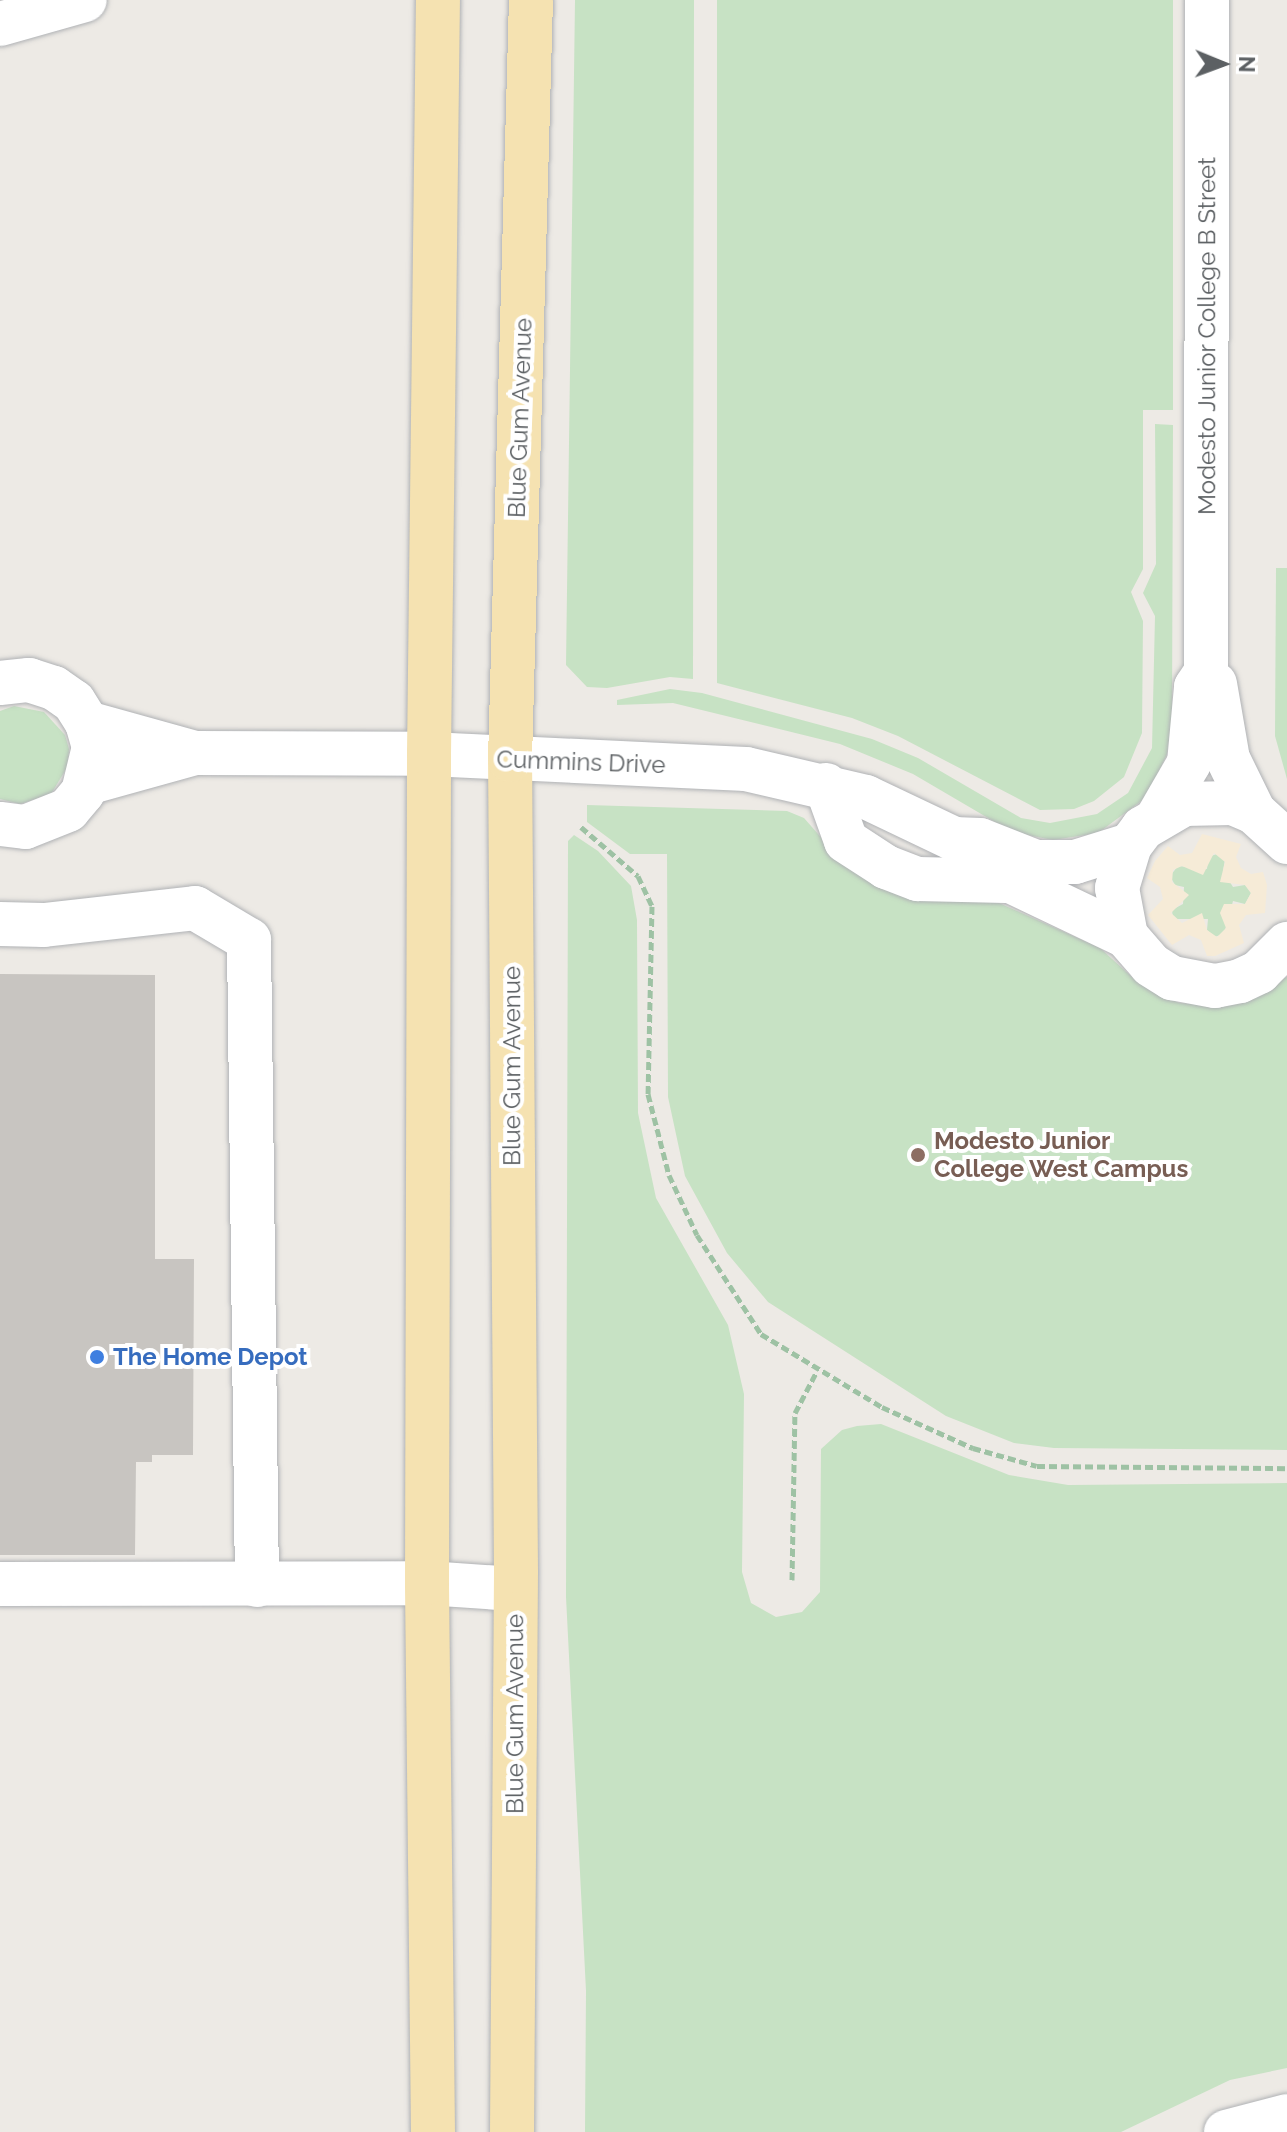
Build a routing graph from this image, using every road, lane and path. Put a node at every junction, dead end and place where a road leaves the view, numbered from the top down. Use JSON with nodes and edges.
{"nodes":[{"id":1,"x":85,"y":0,"type":"edge"},
{"id":2,"x":438,"y":0,"type":"edge"},
{"id":3,"x":531,"y":0,"type":"edge"},
{"id":4,"x":1207,"y":0,"type":"edge"},
{"id":5,"x":0,"y":24,"type":"edge"},
{"id":6,"x":1206,"y":672,"type":"junction"},
{"id":7,"x":0,"y":683,"type":"edge"},
{"id":8,"x":87,"y":723,"type":"junction"},
{"id":9,"x":195,"y":753,"type":"junction"},
{"id":10,"x":429,"y":754,"type":"junction"},
{"id":11,"x":510,"y":760,"type":"junction"},
{"id":12,"x":87,"y":783,"type":"junction"},
{"id":13,"x":826,"y":785,"type":"junction"},
{"id":14,"x":1254,"y":812,"type":"junction"},
{"id":15,"x":0,"y":824,"type":"edge"},
{"id":16,"x":581,"y":827,"type":"dead end"},
{"id":17,"x":1144,"y":830,"type":"junction"},
{"id":18,"x":954,"y":839,"type":"junction"},
{"id":19,"x":1287,"y":842,"type":"edge"},
{"id":20,"x":1006,"y":881,"type":"junction"},
{"id":21,"x":0,"y":924,"type":"edge"},
{"id":22,"x":1126,"y":936,"type":"junction"},
{"id":23,"x":1284,"y":951,"type":"edge"},
{"id":24,"x":817,"y":1371,"type":"junction"},
{"id":25,"x":1287,"y":1468,"type":"edge"},
{"id":26,"x":792,"y":1580,"type":"dead end"},
{"id":27,"x":427,"y":1583,"type":"junction"},
{"id":28,"x":0,"y":1584,"type":"edge"},
{"id":29,"x":257,"y":1585,"type":"junction"},
{"id":30,"x":515,"y":1589,"type":"junction"},
{"id":31,"x":514,"y":1964,"type":"junction"},
{"id":32,"x":1287,"y":2116,"type":"edge"},
{"id":33,"x":433,"y":2132,"type":"edge"},
{"id":34,"x":512,"y":2132,"type":"edge"},
{"id":35,"x":528,"y":2132,"type":"edge"},
{"id":36,"x":1226,"y":2132,"type":"edge"}],
"edges":[{"from":1,"to":5,"type":"street"},
{"from":2,"to":10,"type":"main road"},
{"from":3,"to":11,"type":"main road","name":"Blue Gum Avenue"},
{"from":4,"to":6,"type":"street","name":"Modesto Junior College B Street"},
{"from":6,"to":14,"type":"street","name":"Modesto Junior College B Street"},
{"from":6,"to":17,"type":"street","name":"Modesto Junior College B Street"},
{"from":7,"to":8,"type":"street"},
{"from":8,"to":9,"type":"street","name":"Cummins Drive"},
{"from":8,"to":12,"type":"street"},
{"from":9,"to":10,"type":"street","name":"Cummins Drive"},
{"from":9,"to":12,"type":"street","name":"Cummins Drive"},
{"from":10,"to":11,"type":"street","name":"Cummins Drive"},
{"from":10,"to":27,"type":"main road"},
{"from":11,"to":13,"type":"street","name":"Cummins Drive"},
{"from":11,"to":30,"type":"main road","name":"Blue Gum Avenue"},
{"from":12,"to":15,"type":"street"},
{"from":13,"to":18,"type":"street","name":"Cummins Drive"},
{"from":13,"to":20,"type":"street"},
{"from":14,"to":17,"type":"street","name":"Cummins Drive"},
{"from":14,"to":19,"type":"street"},
{"from":16,"to":24,"type":"path"},
{"from":17,"to":18,"type":"street","name":"Cummins Drive"},
{"from":17,"to":22,"type":"street","name":"Modesto Junior College B Street"},
{"from":18,"to":20,"type":"street","name":"Cummins Drive"},
{"from":20,"to":22,"type":"street","name":"Cummins Drive"},
{"from":21,"to":29,"type":"street"},
{"from":22,"to":23,"type":"street"},
{"from":24,"to":25,"type":"path"},
{"from":24,"to":26,"type":"path"},
{"from":27,"to":29,"type":"street"},
{"from":27,"to":30,"type":"street"},
{"from":27,"to":33,"type":"main road"},
{"from":28,"to":29,"type":"street"},
{"from":30,"to":31,"type":"main road","name":"Blue Gum Avenue"},
{"from":31,"to":34,"type":"main road","name":"Blue Gum Avenue"},
{"from":31,"to":35,"type":"main road"},
{"from":32,"to":36,"type":"street"}]}
